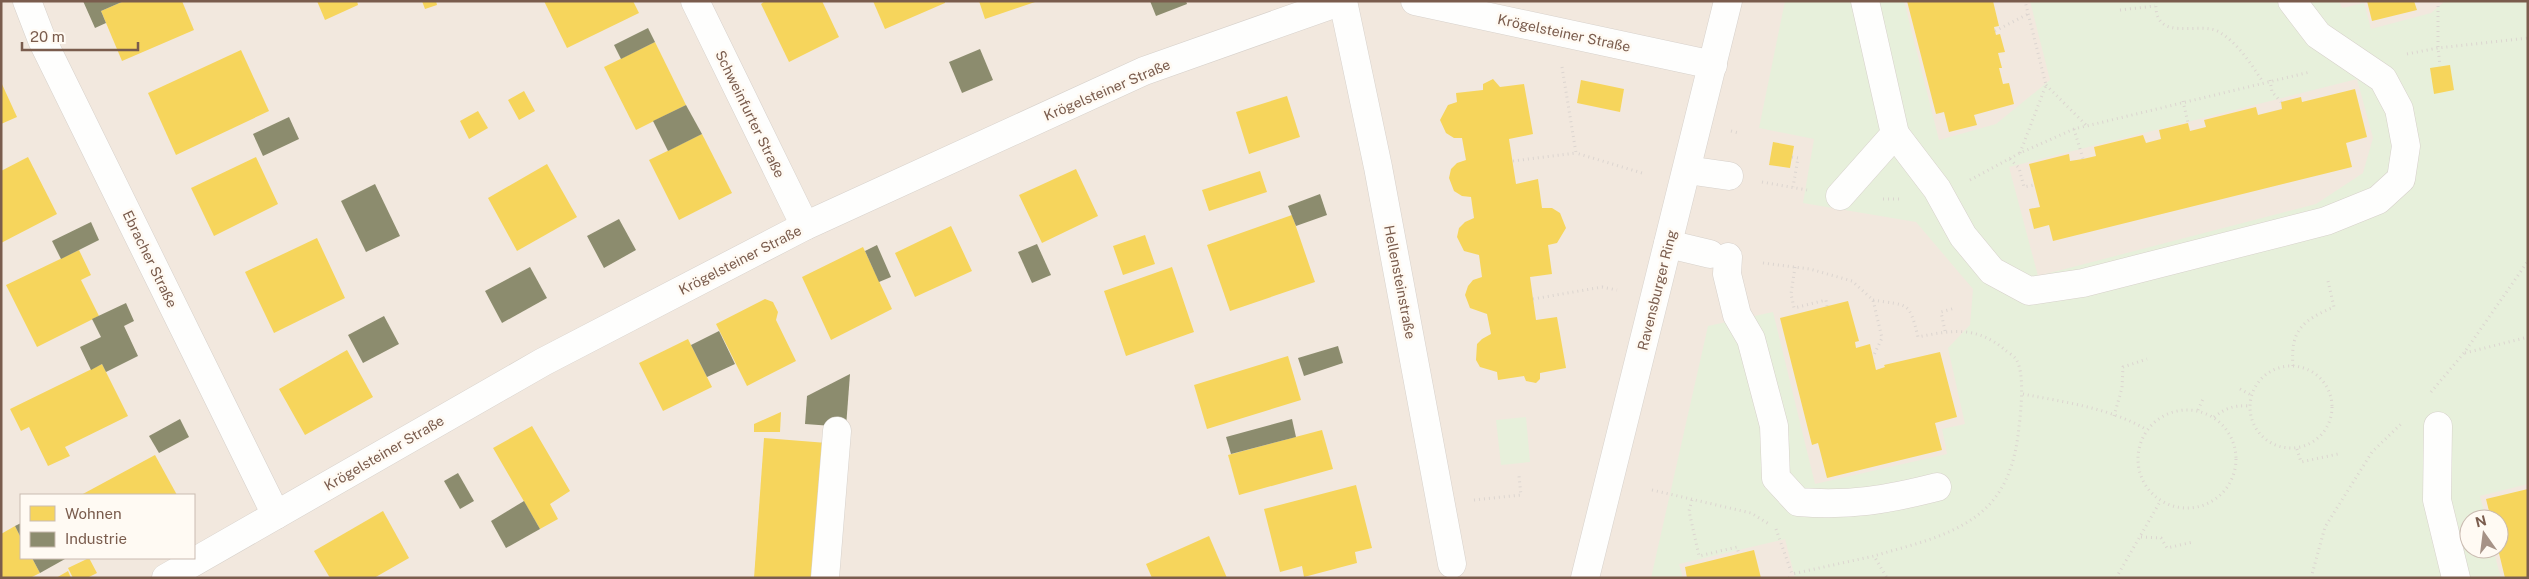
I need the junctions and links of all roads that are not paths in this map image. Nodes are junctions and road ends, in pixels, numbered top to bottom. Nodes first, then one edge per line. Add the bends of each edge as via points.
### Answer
1 (27, 1) edge
2 (695, 1) edge
3 (1342, 1) edge
4 (1415, 1) edge
5 (1728, 1) edge
6 (1865, 1) edge
7 (2292, 1) edge
8 (1713, 65) junction
9 (1896, 134) junction
10 (1687, 170) junction
11 (1729, 176) dead end
12 (1840, 196) dead end
13 (804, 226) junction
14 (1668, 244) junction
15 (2438, 426) dead end
16 (837, 431) dead end
17 (1937, 487) dead end
18 (276, 516) junction
19 (1452, 564) dead end
20 (166, 578) edge
21 (825, 578) edge
22 (1585, 578) edge
23 (2456, 578) edge

1 - 18 street, Ebracher Straße via 46,49
2 - 13 street, Schweinfurter Straße
3 - 13 street, Krögelsteiner Straße via 1144,71
3 - 19 street, Hellensteinstraße via 1378,167
4 - 8 street, Krögelsteiner Straße
5 - 8 street, Ravensburger Ring
6 - 9 street
7 - 9 street via 2318,35 2383,79 2399,109 2406,146 2401,180 2378,200 2326,221 2083,283 2029,291 1992,271 1963,236 1937,189
8 - 10 street, Ravensburger Ring
9 - 12 street
10 - 11 street
10 - 14 street, Ravensburger Ring
13 - 18 street, Krögelsteiner Straße via 543,362
14 - 17 street via 1719,255 1737,315 1751,339 1774,426 1776,478 1798,502 1835,505 1890,499
14 - 22 street, Ravensburger Ring
15 - 23 street via 2437,500
16 - 21 street
18 - 20 street, Krögelsteiner Straße

